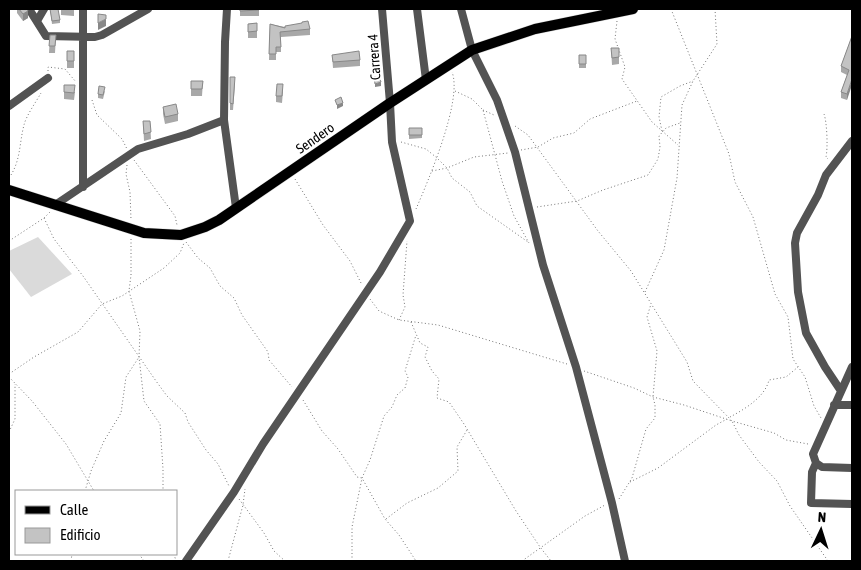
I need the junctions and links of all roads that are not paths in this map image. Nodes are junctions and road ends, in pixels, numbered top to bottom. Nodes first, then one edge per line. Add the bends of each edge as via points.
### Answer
1 (29, 9) edge
2 (44, 9) edge
3 (83, 9) edge
4 (148, 9) edge
5 (227, 9) edge
6 (382, 9) edge
7 (416, 9) edge
8 (461, 9) edge
9 (633, 9) edge
10 (36, 21) junction
11 (84, 37) junction
12 (472, 50) junction
13 (48, 78) road end
14 (426, 80) junction
15 (390, 103) junction
16 (9, 106) edge
17 (224, 120) junction
18 (852, 141) edge
19 (83, 187) junction
20 (9, 190) edge
21 (55, 205) junction
22 (236, 208) junction
23 (852, 367) edge
24 (841, 391) junction
25 (852, 404) edge
26 (834, 405) junction
27 (816, 464) junction
28 (852, 468) edge
29 (852, 504) edge
30 (186, 561) edge
31 (625, 561) edge

1 - 10 street
2 - 10 street
3 - 11 street
4 - 11 street via 102,35
5 - 17 street
6 - 15 street, Carrera 4
7 - 14 street
8 - 12 street
9 - 12 main road, Sendero via 535,29
10 - 11 street via 46,36
11 - 19 street
12 - 14 main road, Sendero
12 - 31 street via 497,100 515,152 543,264 576,367
13 - 16 street
14 - 15 main road, Sendero
15 - 22 main road, Sendero
15 - 30 street, Carrera 4 via 392,142 410,221 380,272
17 - 19 street via 150,144 129,154
17 - 22 street
18 - 24 street via 826,175 795,243 799,298 806,333
19 - 21 street
20 - 21 main road, Sendero
21 - 22 main road, Sendero via 130,229 180,235 205,227
23 - 24 street
24 - 26 street
25 - 26 street
26 - 27 street via 813,454
27 - 28 street
27 - 29 street via 812,472 812,503

